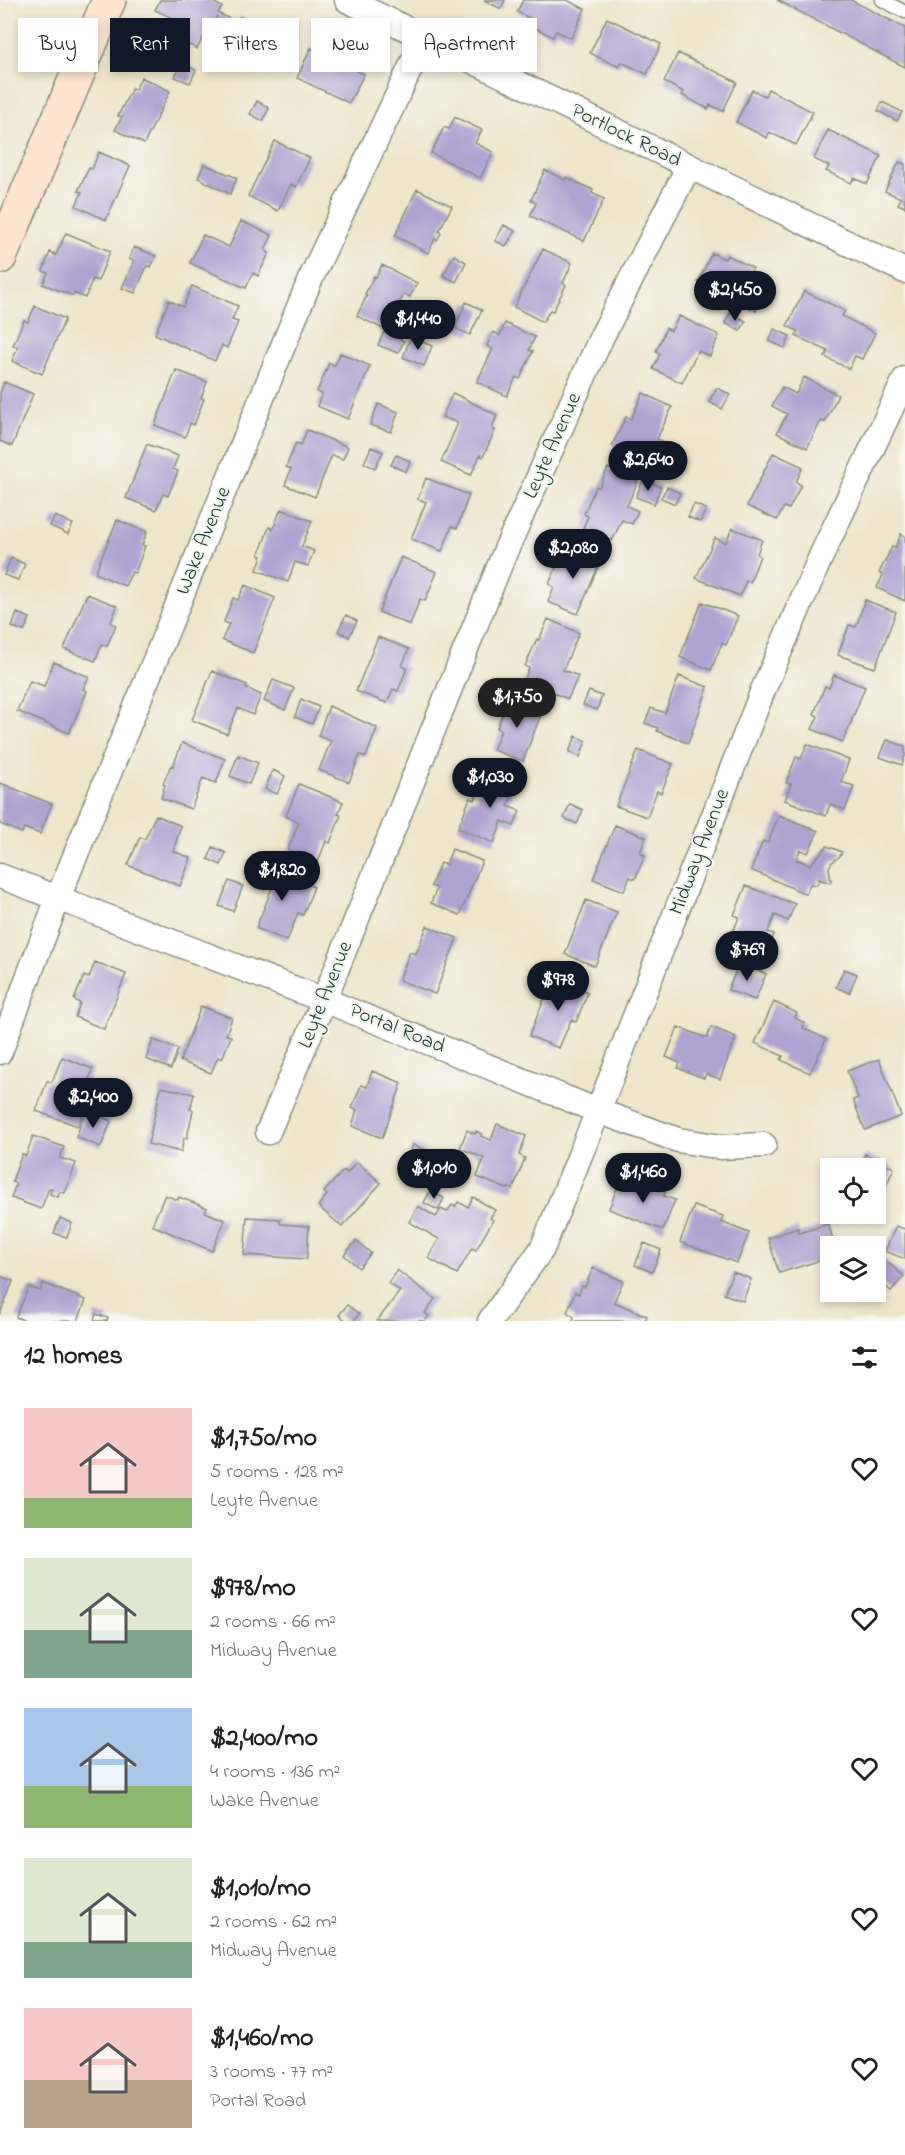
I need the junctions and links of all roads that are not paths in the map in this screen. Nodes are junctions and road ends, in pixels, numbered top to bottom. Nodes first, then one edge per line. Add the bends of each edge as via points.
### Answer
1 (347, 0) edge
2 (882, 0) edge
3 (105, 4) edge
4 (905, 12) edge
5 (402, 26) edge
6 (408, 72) edge
7 (496, 72) edge
8 (688, 166) junction
9 (0, 257) edge
10 (905, 271) edge
11 (905, 379) edge
12 (0, 876) edge
13 (58, 898) junction
14 (324, 1000) junction
15 (0, 1052) edge
16 (598, 1112) junction
17 (268, 1132) dead end
18 (764, 1145) dead end
19 (489, 1321) edge

1 - 5 street, Portlock Road
2 - 4 lane
3 - 9 main road
6 - 13 street, Wake Avenue via 310,280
7 - 8 street, Portlock Road
8 - 10 street, Portlock Road
8 - 14 street, Leyte Avenue via 602,336 506,552
11 - 16 street, Midway Avenue via 763,690
12 - 13 street, Portal Road
13 - 14 street, Portal Road
13 - 15 street, Wake Avenue
14 - 16 street, Portal Road
14 - 17 street, Leyte Avenue
16 - 18 street, Portal Road via 678,1140 721,1147
16 - 19 street, Midway Avenue via 542,1249

